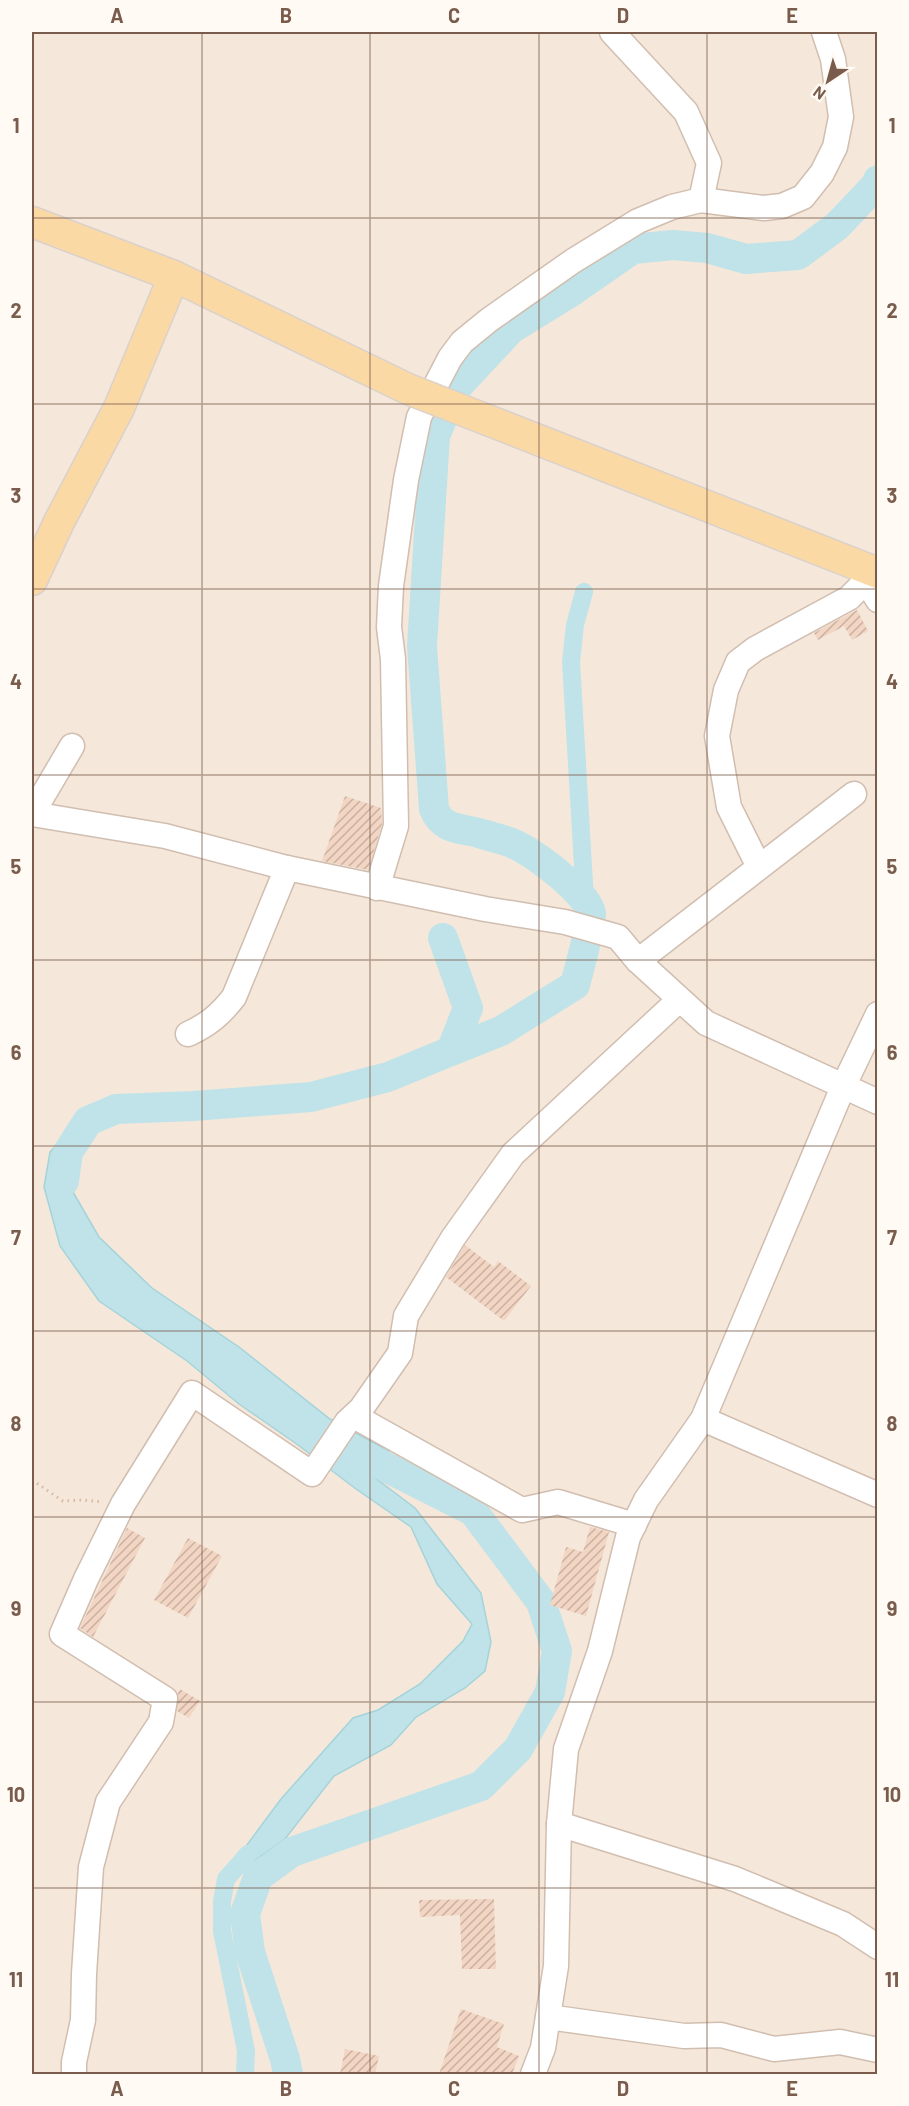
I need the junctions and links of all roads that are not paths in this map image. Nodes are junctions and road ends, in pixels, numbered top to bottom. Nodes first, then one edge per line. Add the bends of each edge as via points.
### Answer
1 (612, 32) edge
2 (824, 32) edge
3 (701, 200) junction
4 (32, 222) edge
5 (174, 276) junction
6 (874, 575) edge
7 (32, 580) edge
8 (72, 746) dead end
9 (854, 794) dead end
10 (32, 814) edge
11 (759, 867) junction
12 (287, 868) junction
13 (377, 888) junction
14 (638, 961) junction
15 (679, 1000) junction
16 (878, 1014) edge
17 (188, 1034) dead end
18 (843, 1087) junction
19 (878, 1102) edge
20 (350, 1419) junction
21 (703, 1419) junction
22 (878, 1495) edge
23 (634, 1525) junction
24 (559, 1824) junction
25 (878, 1947) edge
26 (548, 2017) junction
27 (878, 2050) edge
28 (74, 2074) edge
29 (533, 2074) edge

1 - 3 street via 686,112 709,163
2 - 3 street via 833,59 842,117 835,147 822,173 803,197 782,206 764,208
3 - 13 street via 638,221 489,320 462,342 450,358 419,417 391,586 396,826
4 - 5 main road
5 - 6 main road, bridge via 408,389
5 - 7 main road via 119,408
6 - 11 street via 849,598 738,662 726,690 717,736 729,807
8 - 10 street
9 - 11 street
10 - 12 street via 165,836
11 - 14 street
12 - 13 street
12 - 17 street via 234,997 223,1012
13 - 14 street via 565,922 618,937
14 - 15 street
15 - 18 street via 706,1023
15 - 20 street via 513,1154 453,1238 406,1316 400,1353
16 - 18 street
18 - 19 street
18 - 21 street
20 - 23 street via 522,1510 558,1502
20 - 28 street via 312,1474 192,1394 123,1504 62,1634 165,1700 161,1722 108,1802 91,1867 83,2020
21 - 22 street
21 - 23 street via 646,1500
23 - 24 street via 600,1652 566,1749
24 - 25 street via 735,1879 843,1924
24 - 26 street via 556,1966
26 - 27 street via 684,2036 721,2035 774,2049 840,2042
26 - 29 street via 543,2048

